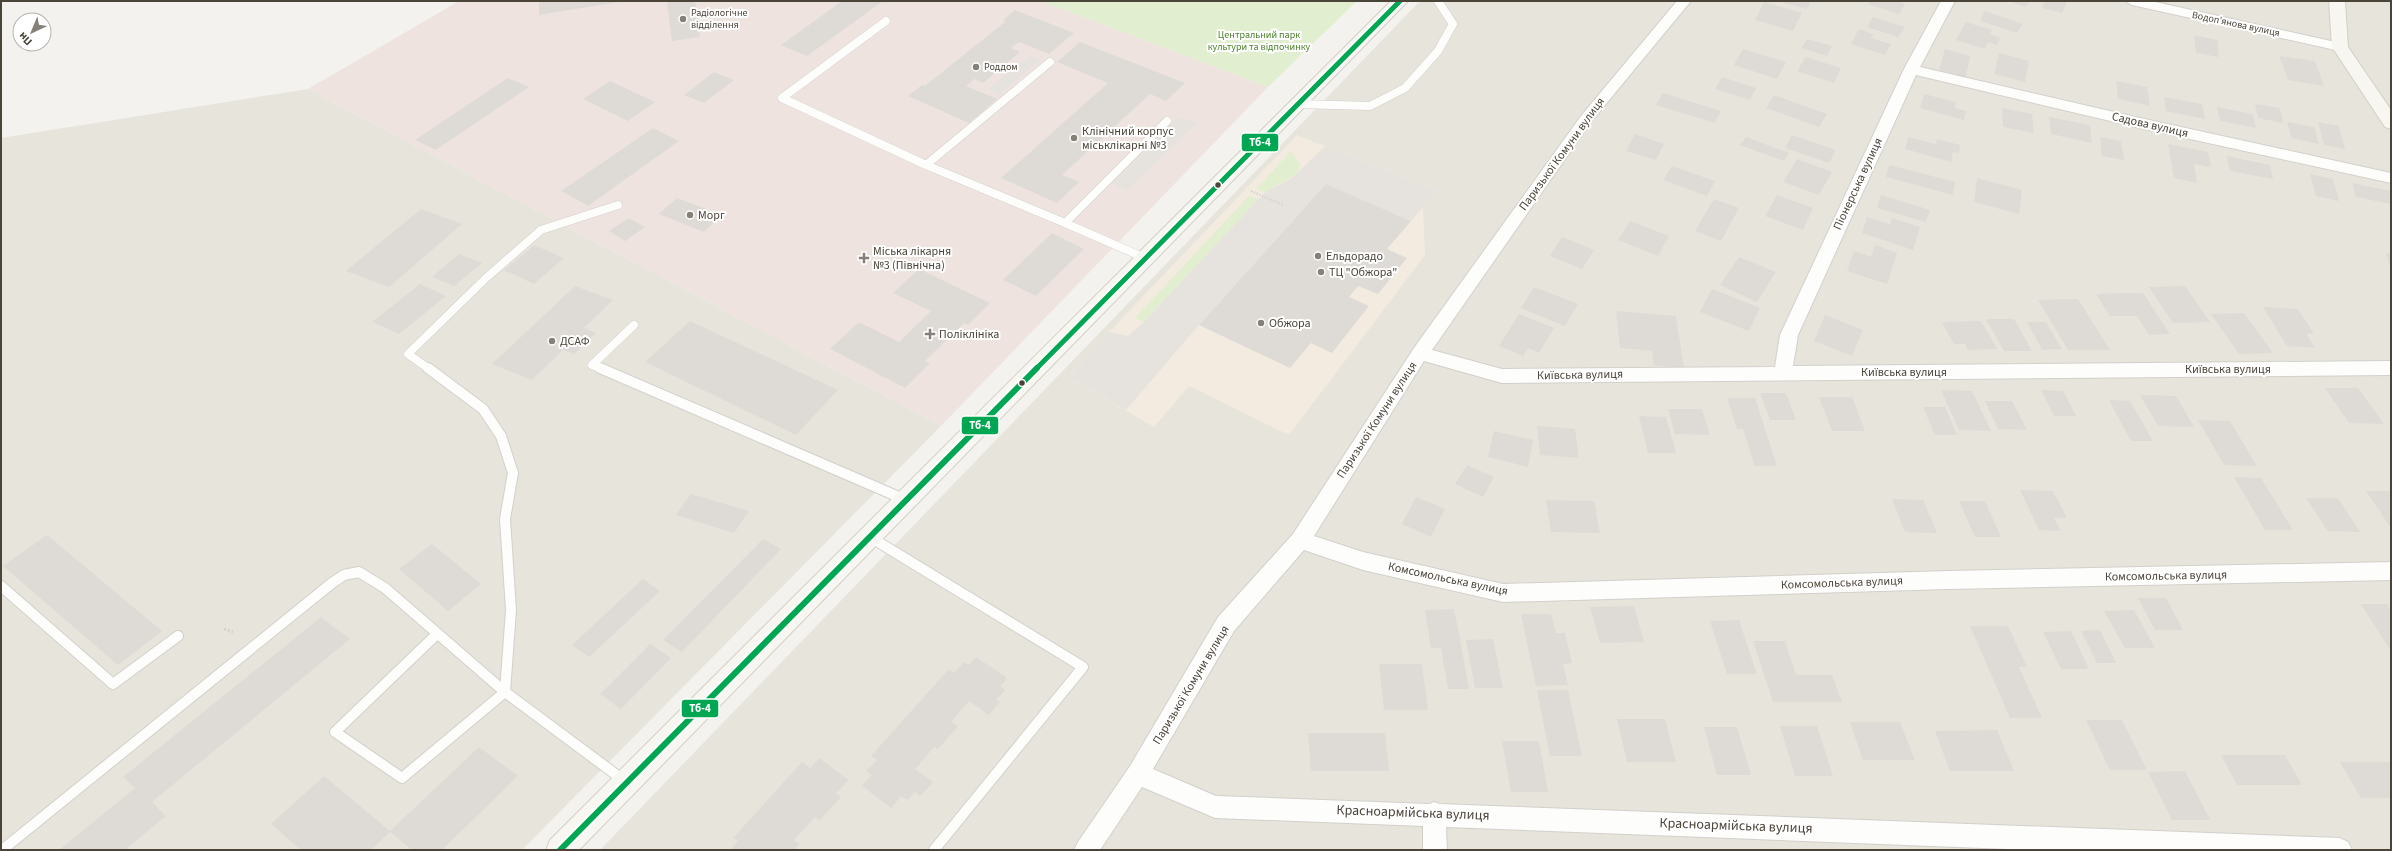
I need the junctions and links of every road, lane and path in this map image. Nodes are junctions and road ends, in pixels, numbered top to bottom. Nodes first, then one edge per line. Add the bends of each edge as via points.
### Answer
1 (1400, 1) edge
2 (1438, 1) edge
3 (1684, 1) edge
4 (1948, 1) edge
5 (2132, 1) edge
6 (2337, 1) edge
7 (886, 21) dead end
8 (2340, 47) junction
9 (1050, 62) dead end
10 (1910, 69) junction
11 (1298, 104) junction
12 (1167, 121) dead end
13 (2391, 123) edge
14 (926, 165) junction
15 (2391, 178) edge
16 (1252, 191) dead end
17 (618, 205) dead end
18 (1283, 205) dead end
19 (1065, 223) junction
20 (1145, 258) junction
21 (634, 325) dead end
22 (1420, 353) junction
23 (2391, 368) edge
24 (1782, 373) junction
25 (907, 500) junction
26 (870, 537) junction
27 (1300, 540) junction
28 (2391, 572) edge
29 (1, 586) edge
30 (224, 629) dead end
31 (233, 632) dead end
32 (437, 634) junction
33 (178, 636) dead end
34 (505, 692) junction
35 (1138, 774) junction
36 (627, 782) junction
37 (1434, 813) junction
38 (2, 850) edge
39 (560, 850) edge
40 (934, 850) edge
41 (1086, 850) edge
42 (1435, 850) edge
43 (2340, 850) edge

1 - 11 main road
2 - 11 lane via 1453,24 1438,51 1405,88 1370,106
3 - 22 street, Паризької Комуни вулиця via 1586,119
4 - 10 street, Піонерська вулиця
5 - 8 street, Водоп’янова вулиця
6 - 8 main road
7 - 14 lane via 782,98
8 - 13 main road
9 - 14 lane
10 - 15 street, Садова вулиця
10 - 24 street, Піонерська вулиця via 1789,335
11 - 20 main road
12 - 19 lane
14 - 19 lane
16 - 18 path
17 - 34 lane via 541,230 486,278 408,354 483,409 501,436 513,473 505,519 511,610
19 - 20 lane
20 - 25 main road
21 - 25 lane via 592,365
22 - 24 street, Київська вулиця via 1502,376
22 - 27 street, Паризької Комуни вулиця
23 - 24 street, Київська вулиця
25 - 26 main road
26 - 36 main road
26 - 40 lane via 1082,666
27 - 28 street, Комсомольська вулиця via 1363,561 1504,593 1956,579
27 - 35 street, Паризької Комуни вулиця via 1226,624
29 - 33 lane via 113,684
30 - 31 path
32 - 34 lane
32 - 34 lane via 335,732 402,778
32 - 38 lane via 385,588 359,572 344,575
34 - 36 lane
35 - 37 street, Красноармійська вулиця via 1215,807
35 - 41 street, Паризької Комуни вулиця
36 - 39 main road
37 - 42 street
37 - 43 street, Красноармійська вулиця

